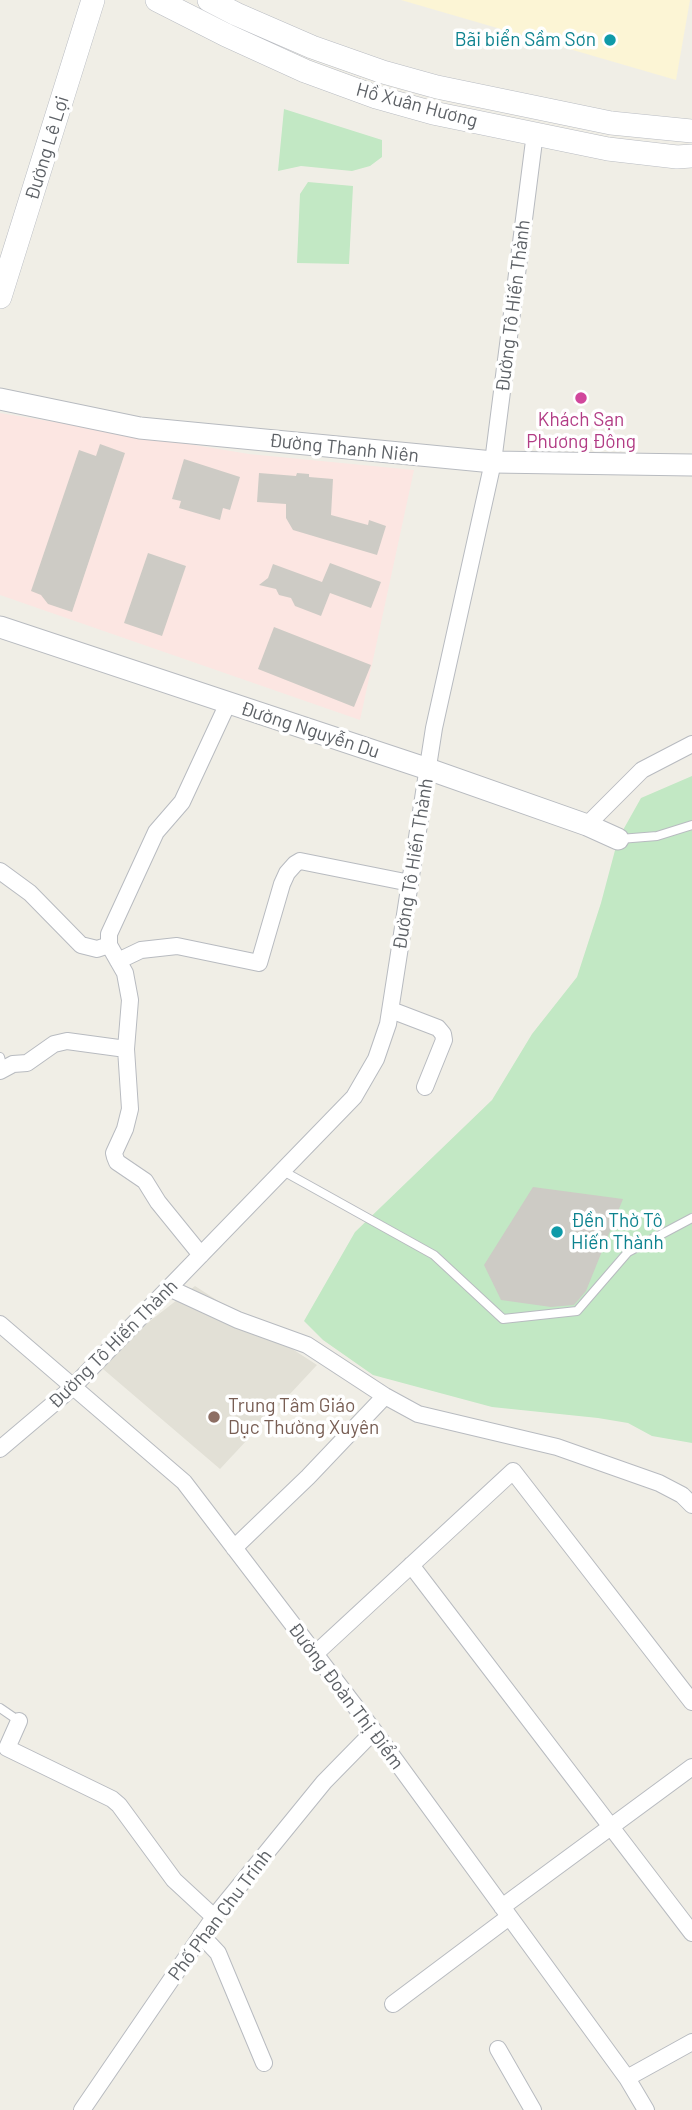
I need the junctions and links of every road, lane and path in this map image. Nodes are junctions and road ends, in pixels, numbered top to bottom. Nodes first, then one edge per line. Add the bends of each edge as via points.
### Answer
1 (93, 0) edge
2 (157, 0) edge
3 (209, 0) edge
4 (538, 107) junction
5 (692, 131) edge
6 (535, 133) junction
7 (692, 156) edge
8 (0, 297) edge
9 (0, 399) edge
10 (493, 462) junction
11 (692, 465) edge
12 (0, 627) edge
13 (228, 703) junction
14 (692, 744) edge
15 (428, 769) junction
16 (587, 825) junction
17 (692, 825) edge
18 (618, 839) joint
19 (0, 871) edge
20 (410, 883) junction
21 (109, 945) junction
22 (118, 961) junction
23 (391, 1010) junction
24 (126, 1049) junction
25 (1, 1065) edge
26 (425, 1087) dead end
27 (282, 1171) junction
28 (692, 1218) edge
29 (201, 1255) junction
30 (169, 1288) junction
31 (0, 1324) edge
32 (72, 1388) junction
33 (385, 1396) junction
34 (0, 1449) edge
35 (692, 1506) edge
36 (234, 1548) junction
37 (411, 1565) junction
38 (315, 1654) junction
39 (692, 1702) edge
40 (0, 1708) edge
41 (19, 1721) joint
42 (373, 1731) junction
43 (692, 1767) edge
44 (611, 1826) junction
45 (505, 1912) junction
46 (214, 1917) junction
47 (692, 1933) edge
48 (201, 1935) junction
49 (393, 2004) dead end
50 (692, 2042) edge
51 (498, 2049) dead end
52 (264, 2063) dead end
53 (627, 2078) junction
54 (82, 2110) edge
55 (533, 2110) edge
56 (646, 2110) edge

1 - 8 main road, Đường Lê Lợi
2 - 6 main road, Hồ Xuân Hương via 304,71 376,97
3 - 4 main road, Hồ Xuân Hương via 312,47 383,72
4 - 5 main road, Hồ Xuân Hương via 611,123
4 - 6 main road
6 - 7 main road, Hồ Xuân Hương via 608,149
6 - 10 street, Đường Tô Hiến Thành
9 - 10 street, Đường Thanh Niên via 140,428
10 - 11 street, Đường Thanh Niên
10 - 15 street, Đường Tô Hiến Thành
12 - 13 street, Đường Nguyễn Du
13 - 15 street, Đường Nguyễn Du
13 - 21 street via 182,802 156,832 108,934
14 - 16 street via 642,770
15 - 16 street, Đường Nguyễn Du
15 - 20 street, Đường Tô Hiến Thành
16 - 18 street, Đường Nguyễn Du
17 - 18 lane via 657,836
19 - 21 street via 30,893 81,945 97,949
20 - 22 street via 300,861 282,884 259,963 177,946 141,950
20 - 23 street, Đường Tô Hiến Thành
21 - 22 street
22 - 24 street via 129,987
23 - 26 street via 443,1034
23 - 27 street, Đường Tô Hiến Thành via 376,1059 354,1097
24 - 25 street via 67,1041 54,1044 27,1063
24 - 29 street via 130,1109 115,1157 145,1181
27 - 28 lane via 434,1255 503,1319 577,1311 628,1252
27 - 29 street, Đường Tô Hiến Thành
29 - 30 street, Đường Tô Hiến Thành
30 - 32 street, Đường Tô Hiến Thành
30 - 33 street via 237,1321 307,1345
31 - 32 street, Đường Đoàn Thị Điểm
32 - 34 street, Đường Tô Hiến Thành
32 - 36 street, Đường Đoàn Thị Điểm via 184,1482
33 - 35 street via 418,1414 546,1444 659,1483
33 - 36 street
36 - 38 street, Đường Đoàn Thị Điểm
37 - 38 street
37 - 39 street via 513,1471
37 - 44 street
38 - 42 street, Đường Đoàn Thị Điểm
40 - 41 lane
41 - 46 street via 7,1748 112,1799 165,1870
42 - 45 street, Đường Đoàn Thị Điểm
42 - 46 street, Phố Phan Chu Trinh via 324,1782
43 - 44 street
44 - 45 street
44 - 47 street
45 - 49 street
45 - 53 street, Đường Đoàn Thị Điểm
46 - 48 street, Phố Phan Chu Trinh
48 - 52 street via 218,1953
48 - 54 street, Phố Phan Chu Trinh
50 - 53 street
51 - 55 street
53 - 56 street, Đường Đoàn Thị Điểm

